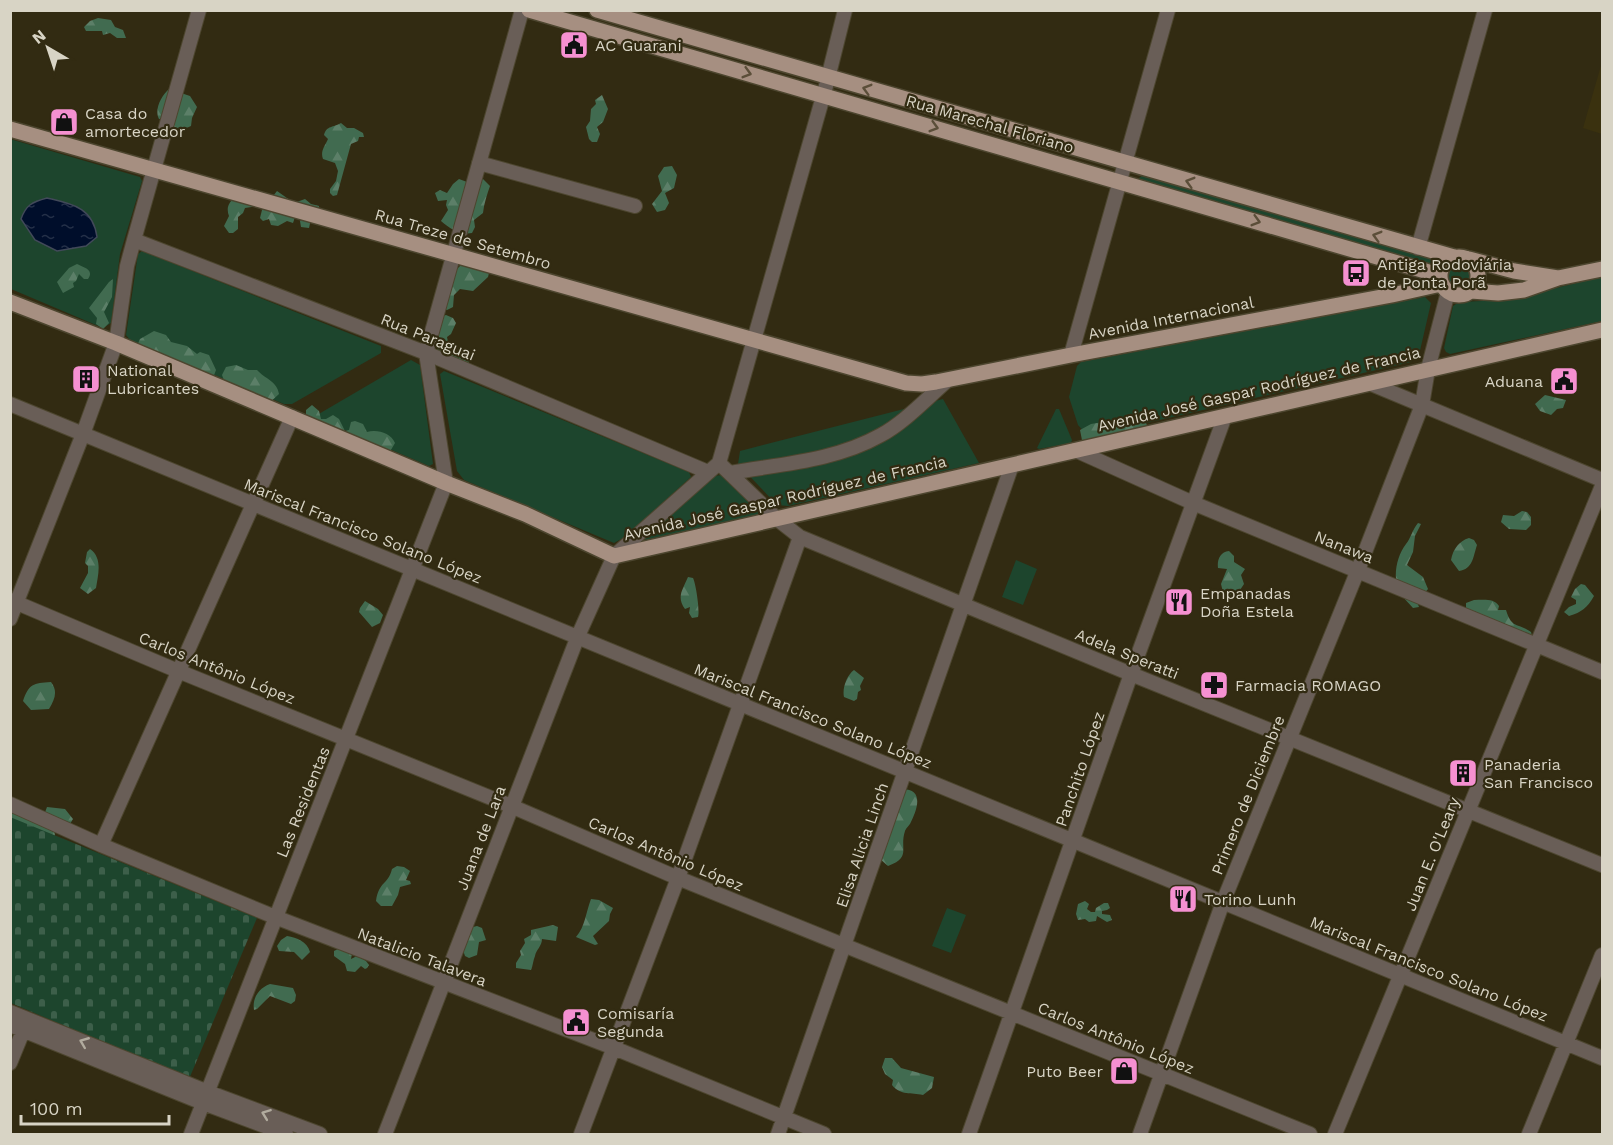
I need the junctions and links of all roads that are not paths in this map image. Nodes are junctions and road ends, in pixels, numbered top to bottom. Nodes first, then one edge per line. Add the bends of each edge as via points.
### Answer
1 (199, 10) edge
2 (522, 10) edge
3 (529, 10) edge
4 (597, 10) edge
5 (845, 10) edge
6 (1168, 10) edge
7 (1485, 10) edge
8 (725, 48) junction
9 (720, 66) junction
10 (828, 77) junction
11 (823, 95) junction
12 (10, 129) edge
13 (1043, 140) junction
14 (1037, 157) junction
15 (479, 163) junction
16 (1125, 163) junction
17 (154, 170) junction
18 (1119, 181) junction
19 (635, 206) dead end
20 (134, 240) junction
21 (1418, 248) junction
22 (453, 255) junction
23 (1461, 258) junction
24 (1602, 269) edge
25 (1558, 278) junction
26 (1443, 284) junction
27 (1471, 291) junction
28 (10, 302) edge
29 (1602, 330) edge
30 (754, 340) junction
31 (116, 343) junction
32 (426, 353) junction
33 (1071, 355) junction
34 (1428, 369) junction
35 (948, 380) junction
36 (906, 383) joint
37 (1369, 383) junction
38 (10, 404) edge
39 (1422, 405) junction
40 (1226, 416) junction
41 (292, 417) junction
42 (83, 434) junction
43 (1075, 450) junction
44 (1012, 465) junction
45 (714, 467) junction
46 (730, 473) junction
47 (1602, 480) edge
48 (446, 483) junction
49 (1602, 486) edge
50 (1193, 503) junction
51 (253, 504) junction
52 (777, 519) junction
53 (800, 537) junction
54 (614, 556) junction
55 (414, 569) junction
56 (1358, 570) junction
57 (14, 602) edge
58 (963, 605) junction
59 (10, 619) edge
60 (578, 636) junction
61 (1537, 645) junction
62 (178, 671) junction
63 (1602, 672) edge
64 (1131, 674) junction
65 (741, 704) junction
66 (1289, 736) junction
67 (347, 739) junction
68 (905, 771) junction
69 (10, 804) edge
70 (512, 806) junction
71 (1467, 810) junction
72 (1072, 840) junction
73 (101, 844) junction
74 (1602, 865) edge
75 (678, 878) junction
76 (1223, 902) junction
77 (275, 917) junction
78 (845, 946) junction
79 (1602, 955) edge
80 (1400, 974) junction
81 (443, 983) junction
82 (10, 1012) edge
83 (1011, 1013) junction
84 (21, 1025) edge
85 (1566, 1043) junction
86 (614, 1048) junction
87 (1602, 1058) edge
88 (10, 1063) edge
89 (1161, 1074) junction
90 (205, 1098) junction
91 (784, 1119) junction
92 (289, 1131) edge
93 (191, 1134) edge
94 (320, 1134) edge
95 (385, 1134) edge
96 (581, 1134) edge
97 (778, 1134) edge
98 (824, 1134) edge
99 (969, 1134) edge
100 (1140, 1134) edge
101 (1310, 1134) edge
102 (1335, 1134) edge
103 (1529, 1134) edge

1 - 17 street
2 - 15 street
3 - 9 main road, Rua Marechal Floriano
4 - 8 main road, Rua Marechal Floriano
5 - 10 street
6 - 16 street
7 - 21 street
8 - 9 main road
8 - 10 main road, Rua Marechal Floriano
9 -> 11 main road, Rua Marechal Floriano
10 - 11 street
13 -> 10 main road, Rua Marechal Floriano
11 -> 14 main road, Rua Marechal Floriano
11 - 30 street
12 - 17 main road, Rua Treze de Setembro
13 - 14 main road
13 - 16 main road, Rua Marechal Floriano
14 - 18 main road, Rua Marechal Floriano
15 - 19 street
15 - 22 street
16 - 18 street
21 -> 16 main road, Rua Marechal Floriano
17 - 20 street
17 - 22 main road, Rua Treze de Setembro
18 -> 26 main road, Rua Marechal Floriano
18 - 33 street
20 - 31 street
20 - 32 street, Rua Paraguai
21 - 23 main road, Rua Marechal Floriano
22 - 30 main road, Rua Treze de Setembro
22 - 32 street
23 - 25 main road, Rua Marechal Floriano
23 - 26 main road via 1444,264
23 - 27 main road via 1474,263 1478,275
24 - 25 main road
25 - 27 main road via 1524,290
26 - 27 main road via 1459,295
26 - 33 main road, Avenida Internacional
26 - 34 street, Primero de Diciembre
28 - 31 main road, Avenida José Gaspar Rodríguez de Francia
29 - 34 main road, Avenida José Gaspar Rodríguez de Francia
30 - 36 main road, Rua Treze de Setembro
30 - 45 street
31 - 41 main road, Avenida José Gaspar Rodríguez de Francia
31 - 42 street
32 - 45 street, Rua Paraguai
32 - 48 street
33 - 35 main road, Avenida Internacional
34 - 37 main road, Avenida José Gaspar Rodríguez de Francia
34 - 39 street, Primero de Diciembre
35 - 36 main road, Avenida Internacional
35 - 46 street via 882,435 855,447 831,456
37 - 39 street
37 - 40 main road, Avenida José Gaspar Rodríguez de Francia
38 - 42 street, Mariscal Francisco Solano López
39 - 47 street
39 - 56 street, Primero de Diciembre
40 - 43 main road, Avenida José Gaspar Rodríguez de Francia
40 - 50 street, Panchito López
41 - 48 main road, Avenida José Gaspar Rodríguez de Francia
41 - 51 street
42 - 51 street, Mariscal Francisco Solano López
42 - 57 street
43 - 44 main road, Avenida José Gaspar Rodríguez de Francia
43 - 50 street, Nanawa
44 - 52 main road, Avenida José Gaspar Rodríguez de Francia
44 - 58 street, Elisa Alicia Linch
45 - 46 street, Rua Paraguai
45 - 54 street
46 - 52 street, Adela Speratti
48 - 54 main road, Avenida José Gaspar Rodríguez de Francia via 525,514
48 - 55 street, Las Residentas
49 - 61 street, Juan E. O'Leary
50 - 56 street, Nanawa
50 - 64 street, Panchito López
51 - 55 street, Mariscal Francisco Solano López
51 - 62 street
52 - 53 street, Adela Speratti
52 - 54 main road, Avenida José Gaspar Rodríguez de Francia
53 - 58 street, Adela Speratti
53 - 65 street
54 - 60 street, Juana de Lara
55 - 60 street, Mariscal Francisco Solano López
55 - 67 street, Las Residentas
56 - 61 street, Nanawa
56 - 66 street, Primero de Diciembre
57 - 59 street
57 - 62 street, Carlos Antônio López
58 - 64 street, Adela Speratti
58 - 68 street, Elisa Alicia Linch
60 - 65 street, Mariscal Francisco Solano López
60 - 70 street, Juana de Lara
61 - 63 street, Nanawa
61 - 71 street, Juan E. O'Leary
62 - 67 street, Carlos Antônio López
62 - 73 street
64 - 66 street, Adela Speratti
64 - 72 street, Panchito López
65 - 68 street, Mariscal Francisco Solano López
65 - 75 street
66 - 71 street, Adela Speratti
66 - 76 street, Primero de Diciembre
67 - 70 street, Carlos Antônio López
67 - 77 street, Las Residentas
68 - 72 street, Mariscal Francisco Solano López
68 - 78 street, Elisa Alicia Linch
69 - 73 street, Natalicio Talavera
70 - 75 street, Carlos Antônio López
70 - 81 street, Juana de Lara
71 - 74 street, Adela Speratti
71 - 80 street, Juan E. O'Leary
72 - 76 street, Mariscal Francisco Solano López
72 - 83 street, Panchito López
73 - 77 street, Natalicio Talavera
75 - 78 street, Carlos Antônio López
75 - 86 street
76 - 80 street, Mariscal Francisco Solano López
76 - 89 street, Primero de Diciembre
77 - 81 street, Natalicio Talavera
77 - 90 street, Las Residentas
78 - 83 street, Carlos Antônio López
78 - 91 street, Elisa Alicia Linch
79 - 85 street
80 - 85 street, Mariscal Francisco Solano López
80 - 102 street, Juan E. O'Leary
81 - 86 street, Natalicio Talavera
81 - 95 street, Juana de Lara
82 - 84 street
83 - 89 street, Carlos Antônio López
83 - 99 street, Panchito López
84 - 88 street
84 - 90 street
85 - 87 street, Mariscal Francisco Solano López
85 - 103 street
86 - 91 street, Natalicio Talavera
86 - 96 street
89 - 100 street, Primero de Diciembre
89 - 101 street, Carlos Antônio López
90 - 92 street
90 - 93 street, Las Residentas
91 - 97 street, Elisa Alicia Linch
91 - 98 street, Natalicio Talavera
92 - 94 street

